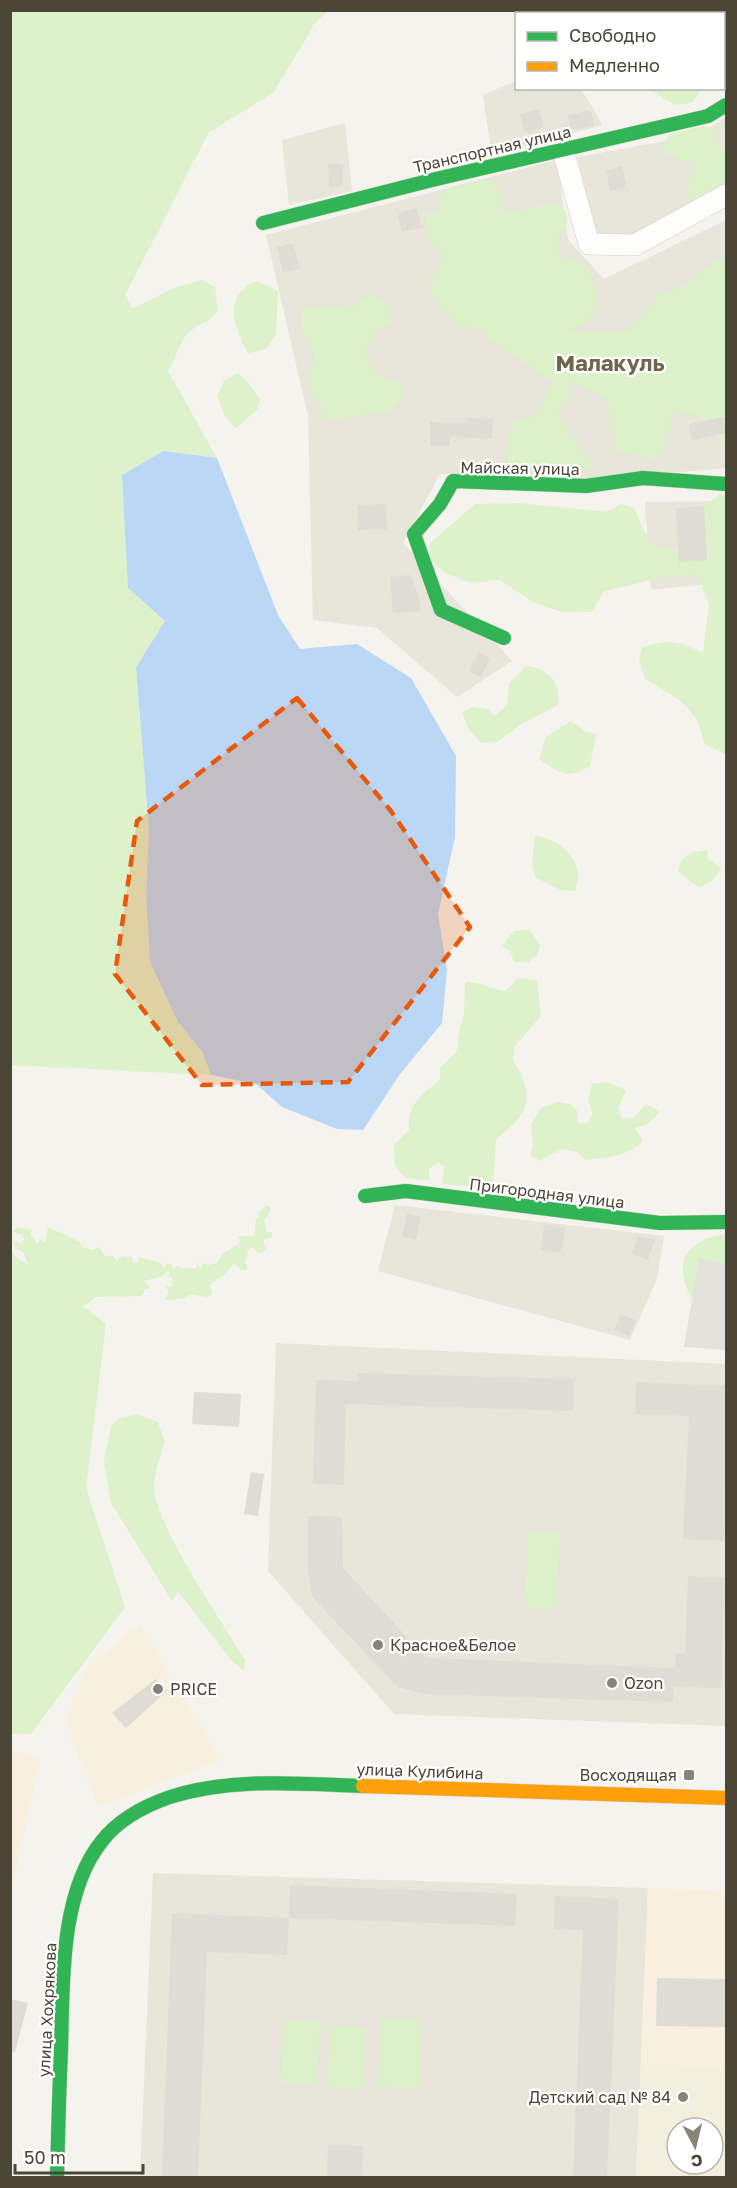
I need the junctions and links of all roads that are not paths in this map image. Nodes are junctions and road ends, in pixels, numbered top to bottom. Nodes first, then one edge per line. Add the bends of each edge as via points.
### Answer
1 (726, 105) edge
2 (563, 150) junction
3 (726, 195) edge
4 (263, 223) dead end
5 (726, 484) edge
6 (504, 638) dead end
7 (365, 1196) dead end
8 (726, 1222) edge
9 (726, 1798) edge
10 (120, 1822) joint
11 (57, 2178) edge

1 - 2 street, Транспортная улица via 708,116
2 - 3 street via 589,244 636,245
2 - 4 street, Транспортная улица
5 - 6 street, Майская улица via 643,478 586,486 453,481 440,504 414,534 441,610
7 - 8 street, Пригородная улица via 406,1191 660,1223
9 - 10 street, улица Кулибина via 260,1783 198,1789 154,1802
10 - 11 street, улица Хохрякова via 91,1856 70,1918 64,1967

